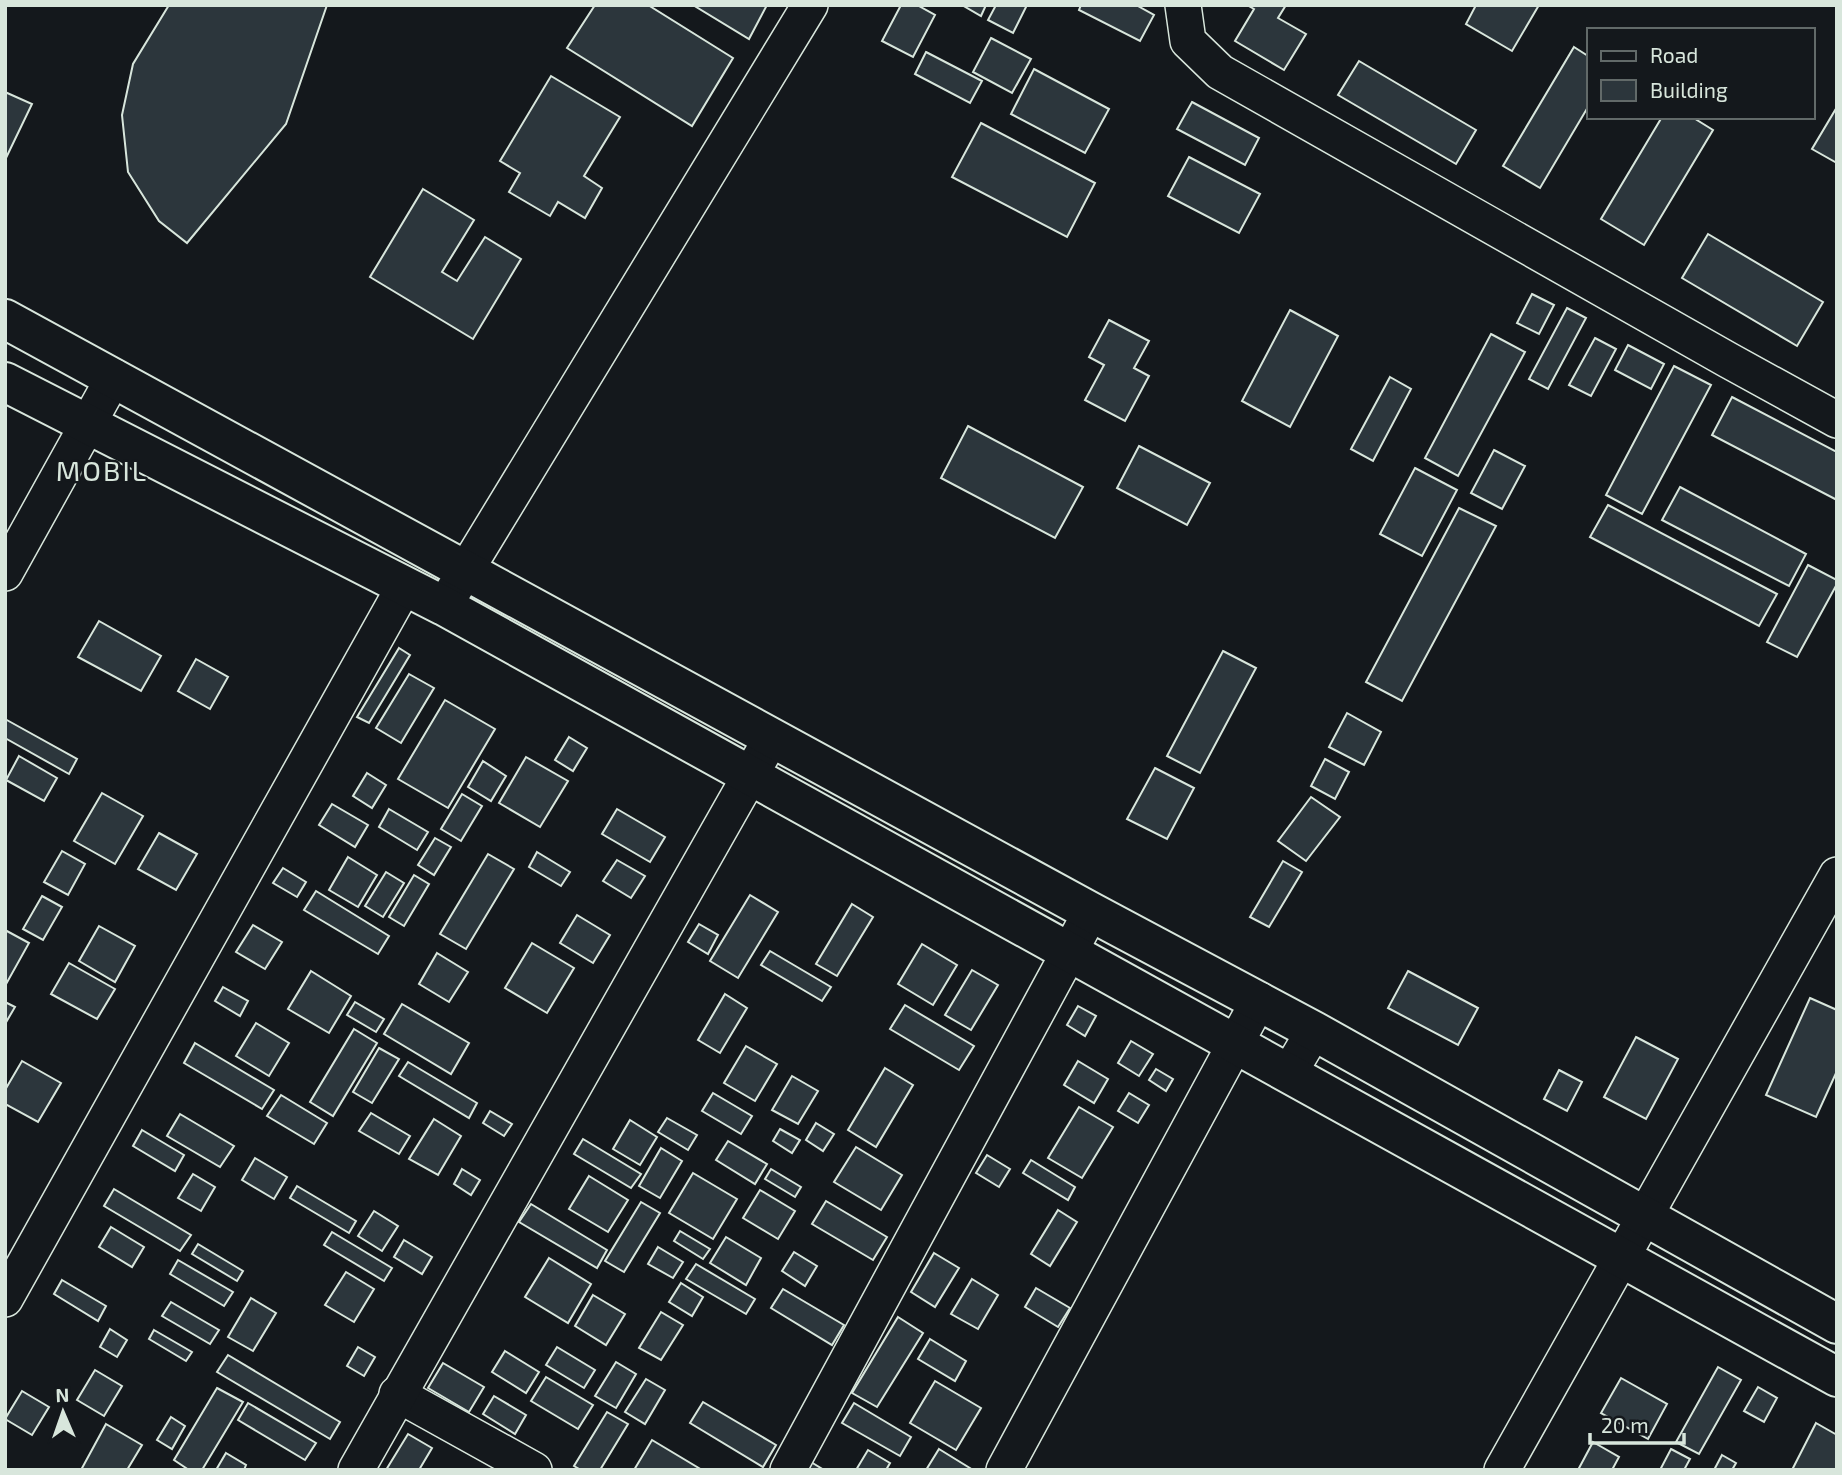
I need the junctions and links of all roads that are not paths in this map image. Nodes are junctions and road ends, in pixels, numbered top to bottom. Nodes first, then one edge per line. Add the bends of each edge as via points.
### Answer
1 (810, 5) edge
2 (1183, 5) edge
3 (5, 319) edge
4 (114, 377) junction
5 (5, 382) edge
6 (1837, 420) edge
7 (87, 426) junction
8 (465, 569) junction
9 (5, 573) edge
10 (404, 587) junction
11 (444, 606) junction
12 (772, 737) junction
13 (751, 774) junction
14 (1837, 875) edge
15 (1091, 912) junction
16 (1067, 953) junction
17 (1259, 1000) junction
18 (1314, 1031) junction
19 (1236, 1043) junction
20 (1289, 1073) junction
21 (1645, 1218) junction
22 (1622, 1258) junction
23 (5, 1299) edge
24 (1837, 1324) edge
25 (1837, 1377) edge
26 (397, 1394) junction
27 (356, 1470) edge
28 (534, 1470) edge
29 (788, 1470) edge
30 (1004, 1470) edge
31 (1502, 1470) edge

1 - 8 street
2 - 6 street via 1188,41 1220,72
3 - 4 main road
4 - 7 street
4 - 8 main road
5 - 7 main road
7 - 9 street
7 - 10 main road
8 - 11 street
8 - 12 main road
10 - 11 main road
10 - 23 street
11 - 13 main road
12 - 13 street
12 - 15 main road
13 - 16 main road
13 - 26 street
14 - 21 street
15 - 16 street
15 - 17 main road
16 - 19 main road
16 - 29 street
17 - 18 main road
17 - 19 street
18 - 20 street
18 - 21 main road
19 - 20 main road
19 - 30 street
20 - 22 main road
21 - 22 street
21 - 24 main road
22 - 25 main road
22 - 31 street
26 - 27 street
26 - 28 street

